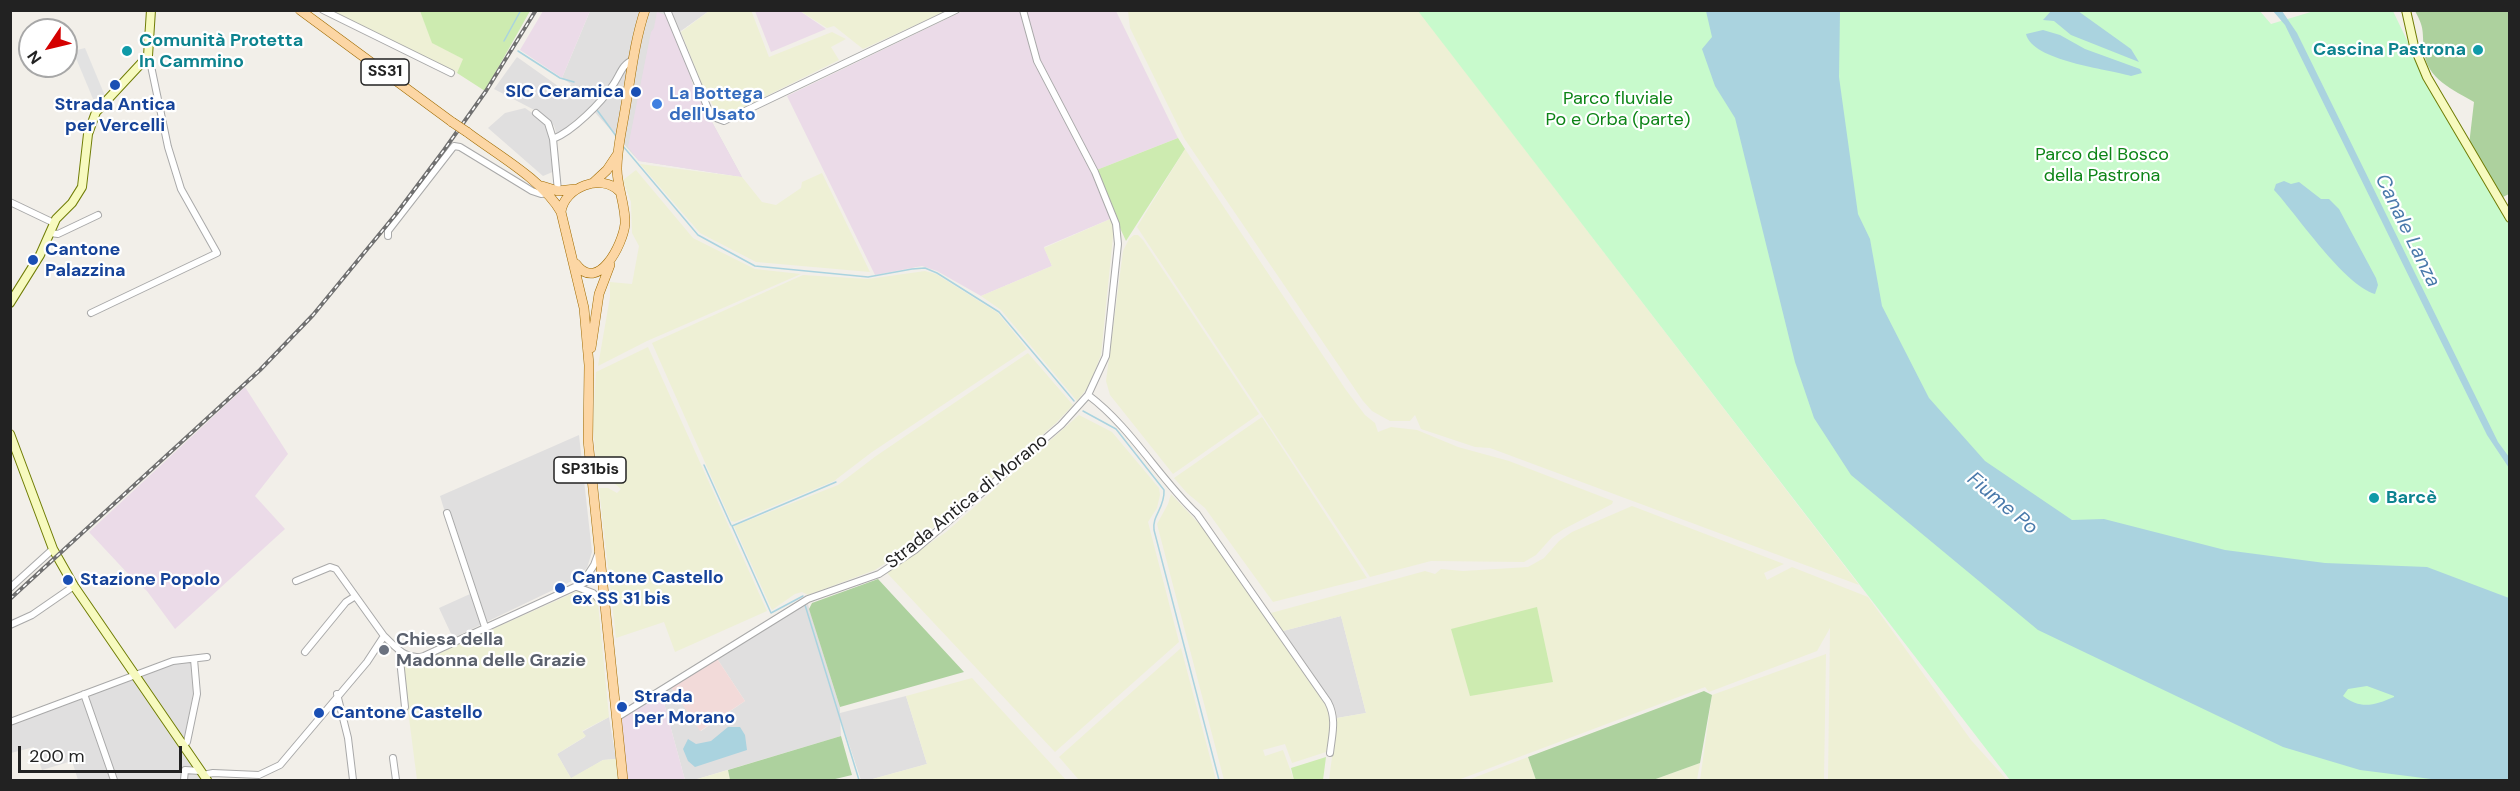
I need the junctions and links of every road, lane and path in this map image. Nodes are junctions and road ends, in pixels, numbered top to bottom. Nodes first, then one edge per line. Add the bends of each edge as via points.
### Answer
1 (151, 10) edge
2 (300, 10) edge
3 (323, 10) edge
4 (645, 10) edge
5 (667, 10) edge
6 (956, 10) edge
7 (1023, 10) edge
8 (2406, 10) edge
9 (147, 59) junction
10 (633, 60) junction
11 (452, 73) dead end
12 (536, 113) dead end
13 (553, 139) junction
14 (618, 151) junction
15 (591, 184) junction
16 (577, 189) junction
17 (619, 191) junction
18 (553, 192) junction
19 (10, 202) edge
20 (561, 212) junction
21 (98, 215) dead end
22 (2510, 218) edge
23 (54, 223) junction
24 (50, 233) junction
25 (388, 236) dead end
26 (611, 259) junction
27 (574, 262) junction
28 (10, 303) edge
29 (91, 313) dead end
30 (589, 365) junction
31 (1088, 395) junction
32 (10, 434) edge
33 (447, 513) dead end
34 (598, 550) junction
35 (54, 551) junction
36 (602, 575) junction
37 (296, 581) dead end
38 (579, 585) junction
39 (74, 586) junction
40 (10, 588) edge
41 (354, 597) junction
42 (605, 606) junction
43 (10, 625) edge
44 (485, 627) junction
45 (384, 636) junction
46 (399, 650) junction
47 (305, 652) dead end
48 (207, 657) dead end
49 (194, 659) junction
50 (135, 674) junction
51 (84, 694) junction
52 (337, 694) junction
53 (405, 707) dead end
54 (616, 718) junction
55 (10, 722) edge
56 (183, 745) junction
57 (1330, 753) dead end
58 (393, 758) dead end
59 (203, 775) edge
60 (114, 780) edge
61 (184, 780) edge
62 (353, 780) edge
63 (396, 780) edge
64 (623, 780) edge

1 - 9 street
2 - 18 main road, SS31, bridge via 534,183
3 - 11 street
4 - 10 main road
5 - 6 street via 709,111 724,121
7 - 31 street, Strada Antica di Morano via 1037,60 1095,172 1116,225 1118,244 1106,356
8 - 22 street via 2419,61
9 - 23 street via 96,111 88,134 82,187
9 - 29 street via 181,189 217,253
10 - 13 street via 622,67 594,108
10 - 14 main road
12 - 13 street via 548,123
13 - 18 street
14 - 15 main road via 607,170
14 - 17 main road
15 - 16 main road
15 - 17 main road via 607,183
16 - 18 main road, SS31
16 - 20 main road via 564,199
17 - 26 main road via 625,224
18 - 20 main road
18 - 25 street via 532,191 454,146
19 - 23 street
20 - 27 main road
21 - 24 street via 58,234
23 - 24 street
24 - 28 street
26 - 27 main road via 593,274 580,270
26 - 30 main road, SP31bis via 599,294
27 - 30 main road, SP31bis via 584,308
30 - 34 main road, SP31bis via 588,440
31 - 54 street, Strada Antica di Morano via 1061,425 915,550 879,574 808,599
31 - 57 street via 1197,514 1328,702 1334,723
32 - 35 street
33 - 44 street
34 - 36 main road, SP31bis
34 - 38 street via 594,565
35 - 39 street
35 - 40 street
36 - 38 street
36 - 42 main road, SP31bis
37 - 41 street via 330,567 336,569
38 - 42 street
38 - 44 street
39 - 43 street
39 - 50 street
41 - 45 street
41 - 47 street
42 - 54 main road, SP31bis
44 - 46 street via 417,657
45 - 46 street
45 - 52 street
46 - 53 street
48 - 49 street
49 - 50 street via 173,661
49 - 56 street via 197,694 187,742
50 - 51 street
50 - 56 street
51 - 55 street
51 - 60 street
52 - 59 street via 280,765 270,772
52 - 62 street
54 - 64 main road, SP31bis
56 - 59 street
58 - 63 street
59 - 61 street via 185,770

